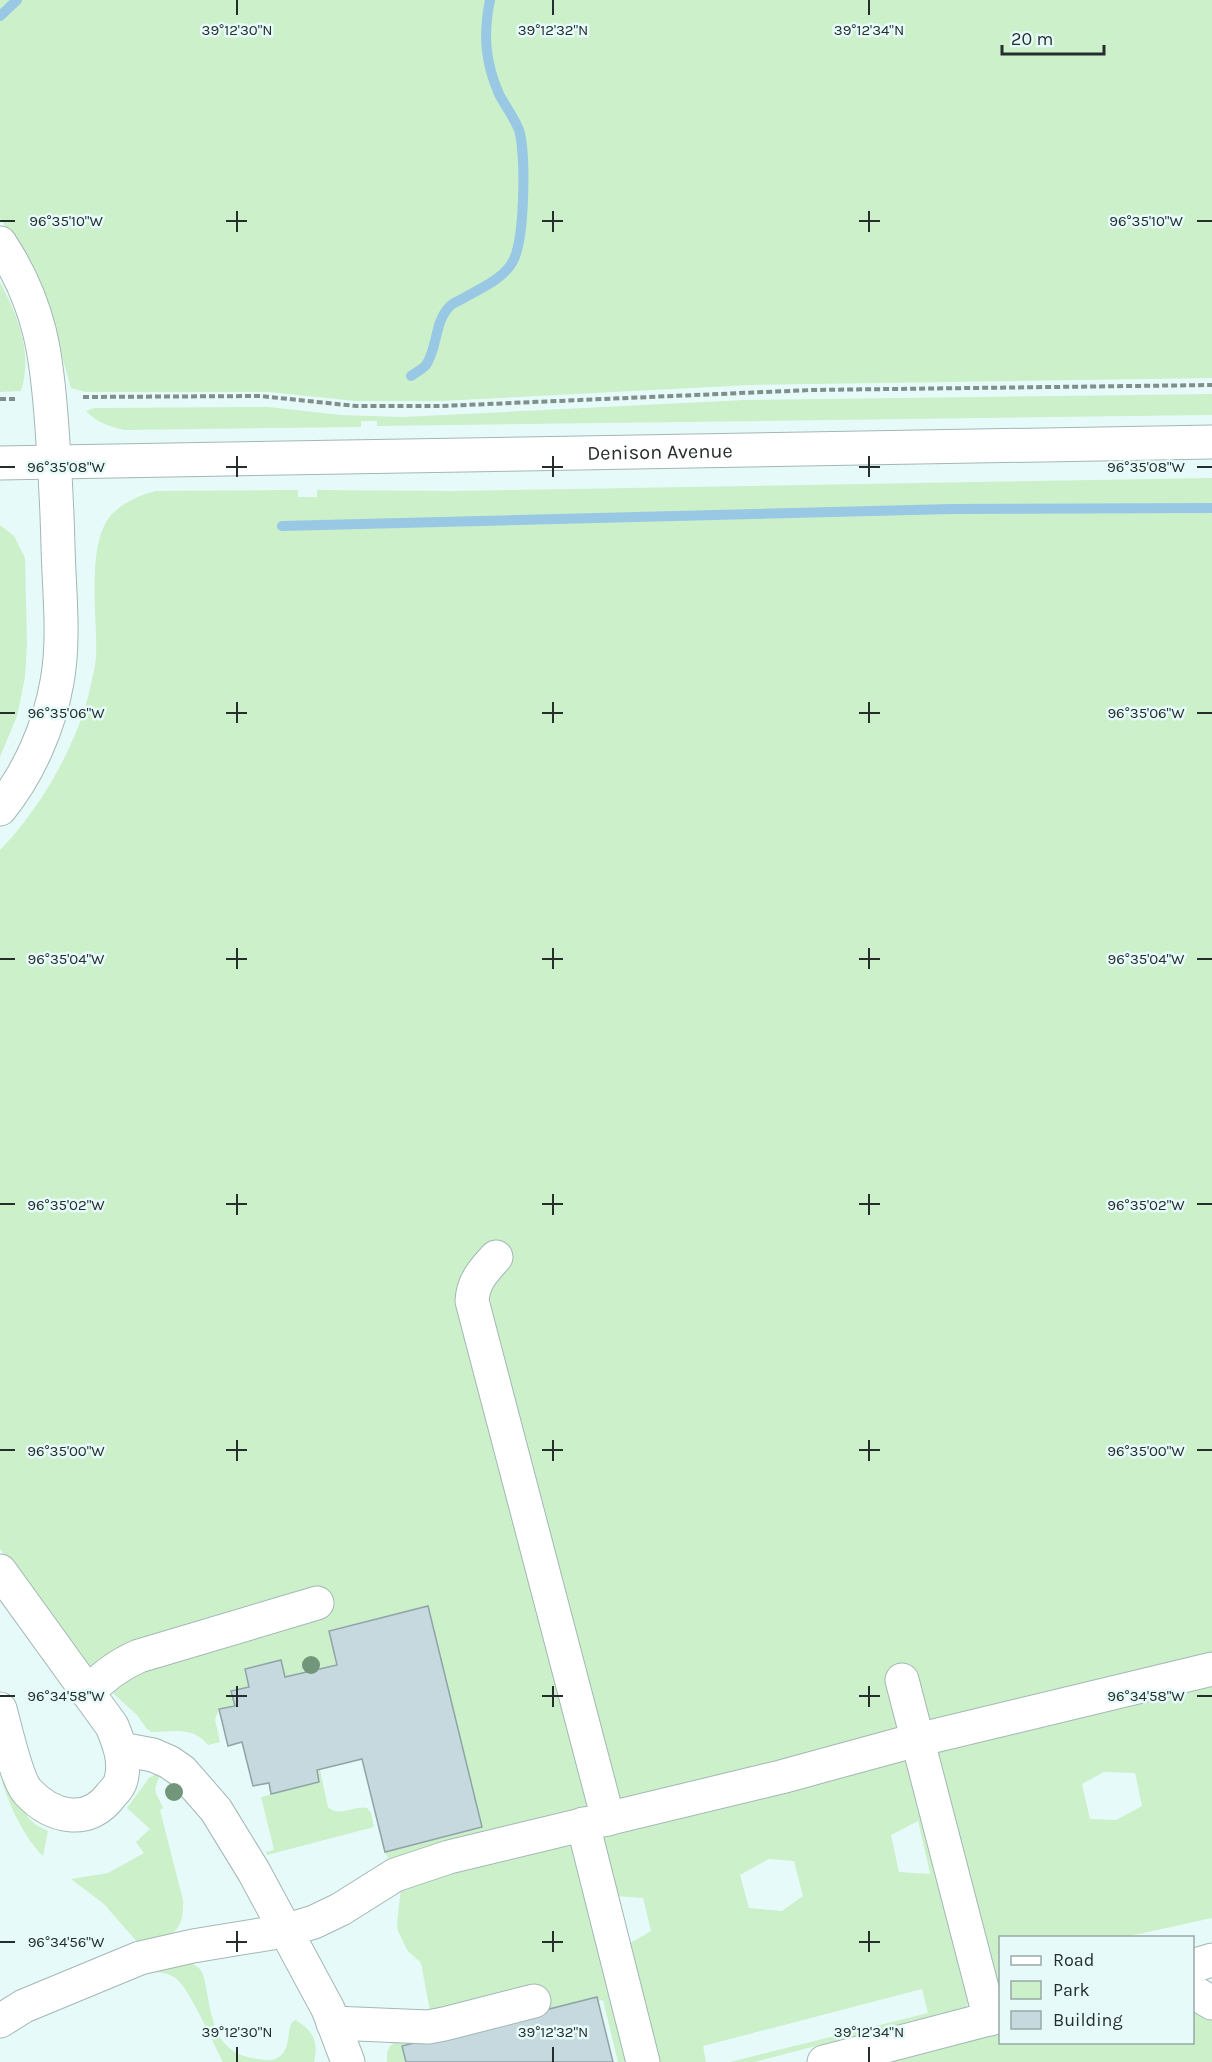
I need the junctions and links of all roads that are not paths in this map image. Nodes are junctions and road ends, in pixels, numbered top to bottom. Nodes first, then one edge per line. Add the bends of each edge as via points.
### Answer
1 (0, 243) edge
2 (1212, 442) edge
3 (55, 462) junction
4 (0, 463) edge
5 (0, 809) edge
6 (496, 1257) dead end
7 (0, 1571) edge
8 (317, 1603) dead end
9 (1212, 1669) edge
10 (902, 1680) dead end
11 (88, 1693) junction
12 (0, 1709) edge
13 (916, 1741) junction
14 (121, 1749) junction
15 (595, 1821) junction
16 (284, 1930) junction
17 (1212, 1960) edge
18 (1194, 1965) edge
19 (1194, 1992) edge
20 (534, 2001) dead end
21 (1212, 2003) edge
22 (995, 2018) edge
23 (0, 2021) edge
24 (333, 2023) junction
25 (348, 2062) edge
26 (643, 2062) edge
27 (824, 2062) edge

1 - 3 street via 13,262 37,318 49,378
2 - 3 street, Denison Avenue
3 - 4 street, Denison Avenue
3 - 5 street via 60,634 57,681 46,725 30,763
6 - 15 street via 475,1282 472,1301
7 - 11 street
8 - 11 street via 139,1656 115,1668
9 - 13 street
10 - 13 street
11 - 14 street via 112,1726
12 - 14 street via 26,1791 61,1814 86,1814 104,1806 121,1781
13 - 15 street
13 - 22 street
14 - 16 street via 169,1761 200,1790 254,1872
15 - 16 street via 414,1868 387,1879 314,1922
15 - 26 street
16 - 23 street via 140,1958 24,2006
16 - 24 street
17 - 18 street
19 - 21 street
20 - 24 street via 428,2027
22 - 27 street
24 - 25 street

